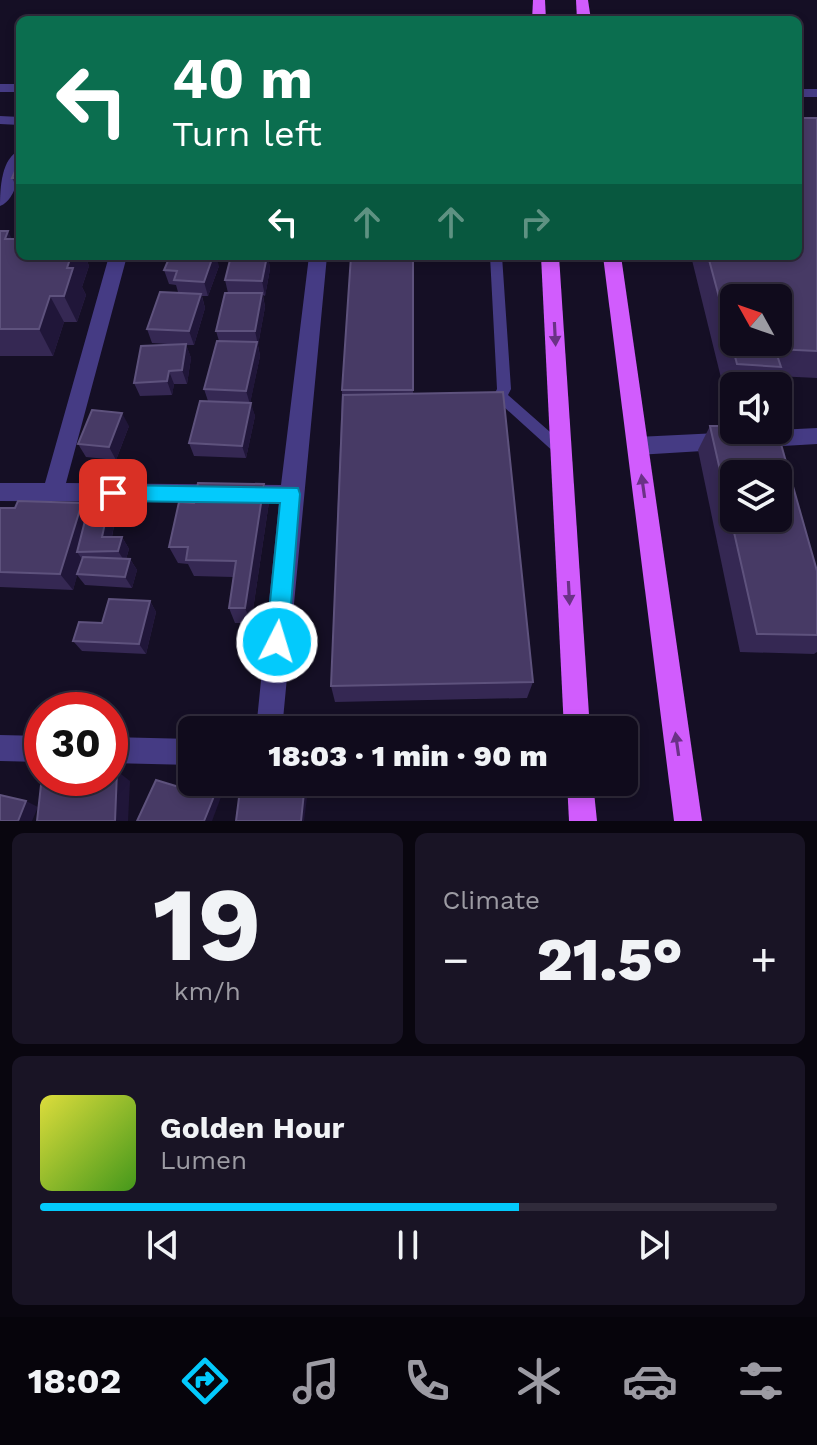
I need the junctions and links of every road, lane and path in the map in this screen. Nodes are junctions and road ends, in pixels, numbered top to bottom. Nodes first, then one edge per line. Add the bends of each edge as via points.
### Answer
1 (16, 164) edge
2 (0, 201) edge
3 (117, 260) edge
4 (318, 260) edge
5 (496, 260) edge
6 (550, 260) edge
7 (613, 260) edge
8 (817, 436) edge
9 (637, 446) junction
10 (561, 450) junction
11 (0, 492) edge
12 (53, 492) junction
13 (291, 494) junction
14 (270, 716) edge
15 (576, 716) edge
16 (0, 748) edge
17 (24, 749) edge
18 (128, 750) edge
19 (178, 752) edge
20 (581, 796) edge
21 (583, 821) edge
22 (688, 821) edge

1 - 2 street
3 - 12 street
4 - 13 street
5 - 10 lane via 504,389 500,397
6 -> 10 main road
7 - 9 main road
8 - 9 street
22 -> 9 main road
10 -> 15 main road
11 - 12 street
12 - 13 street
13 - 14 street
16 - 17 street
18 - 19 street
20 - 21 main road

